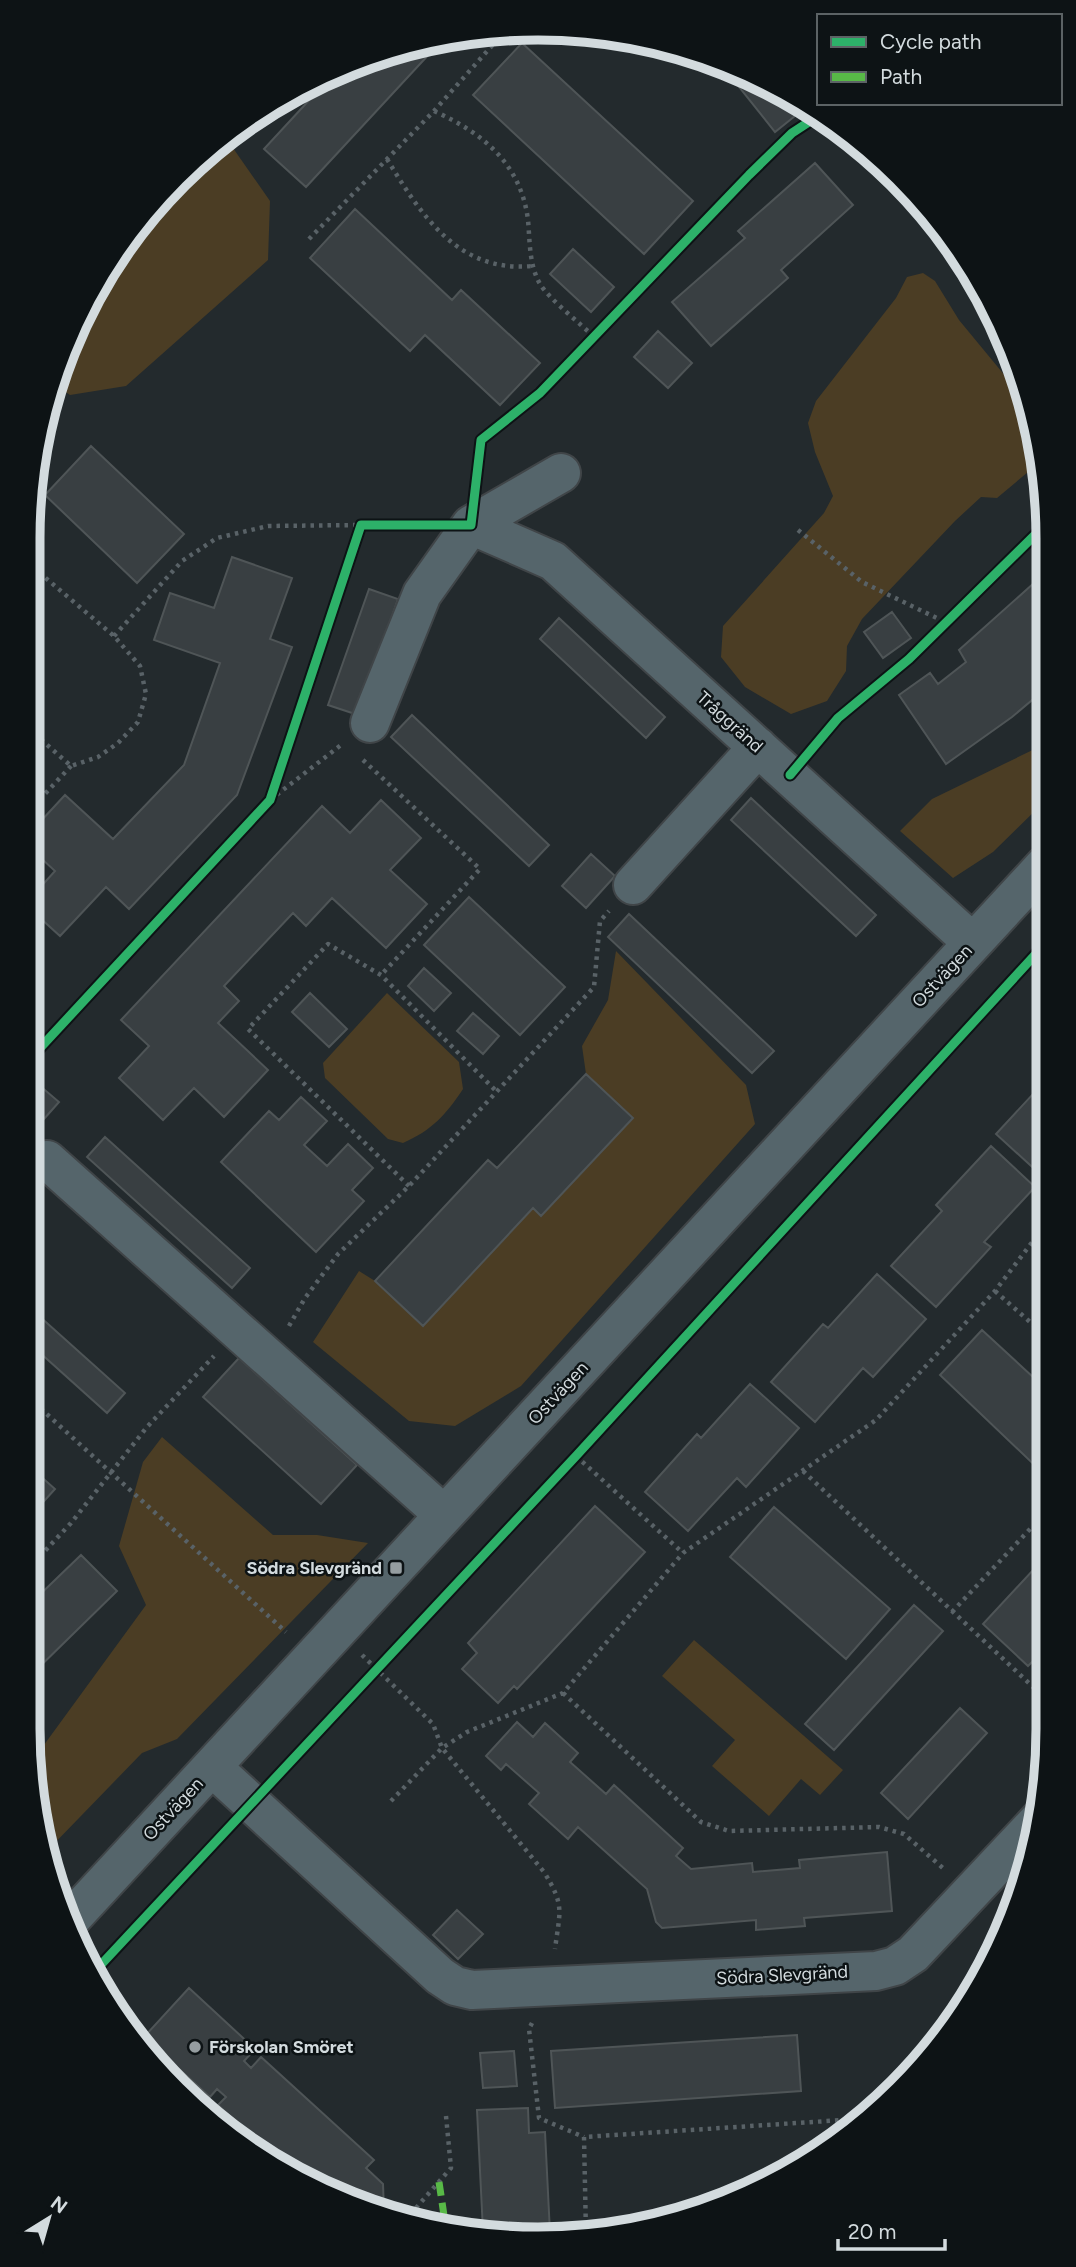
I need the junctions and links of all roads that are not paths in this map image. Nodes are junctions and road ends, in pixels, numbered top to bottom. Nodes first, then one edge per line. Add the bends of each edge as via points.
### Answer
1 (561, 473) dead end
2 (471, 525) junction
3 (358, 733) road end
4 (758, 747) junction
5 (1036, 875) edge
6 (633, 885) road end
7 (973, 943) junction
8 (47, 1160) dead end
9 (444, 1516) junction
10 (212, 1767) junction
11 (1024, 1836) edge
12 (76, 1913) edge

1 - 2 street
2 - 3 street via 422,594
2 - 4 street, Tråggränd via 553,561
4 - 6 street
4 - 7 street, Tråggränd
5 - 7 street, Ostvägen
7 - 9 street, Ostvägen
8 - 9 street
9 - 10 street, Ostvägen
10 - 11 street, Södra Slevgränd via 448,1981 472,1990 876,1971 895,1966 913,1954
10 - 12 street, Ostvägen

